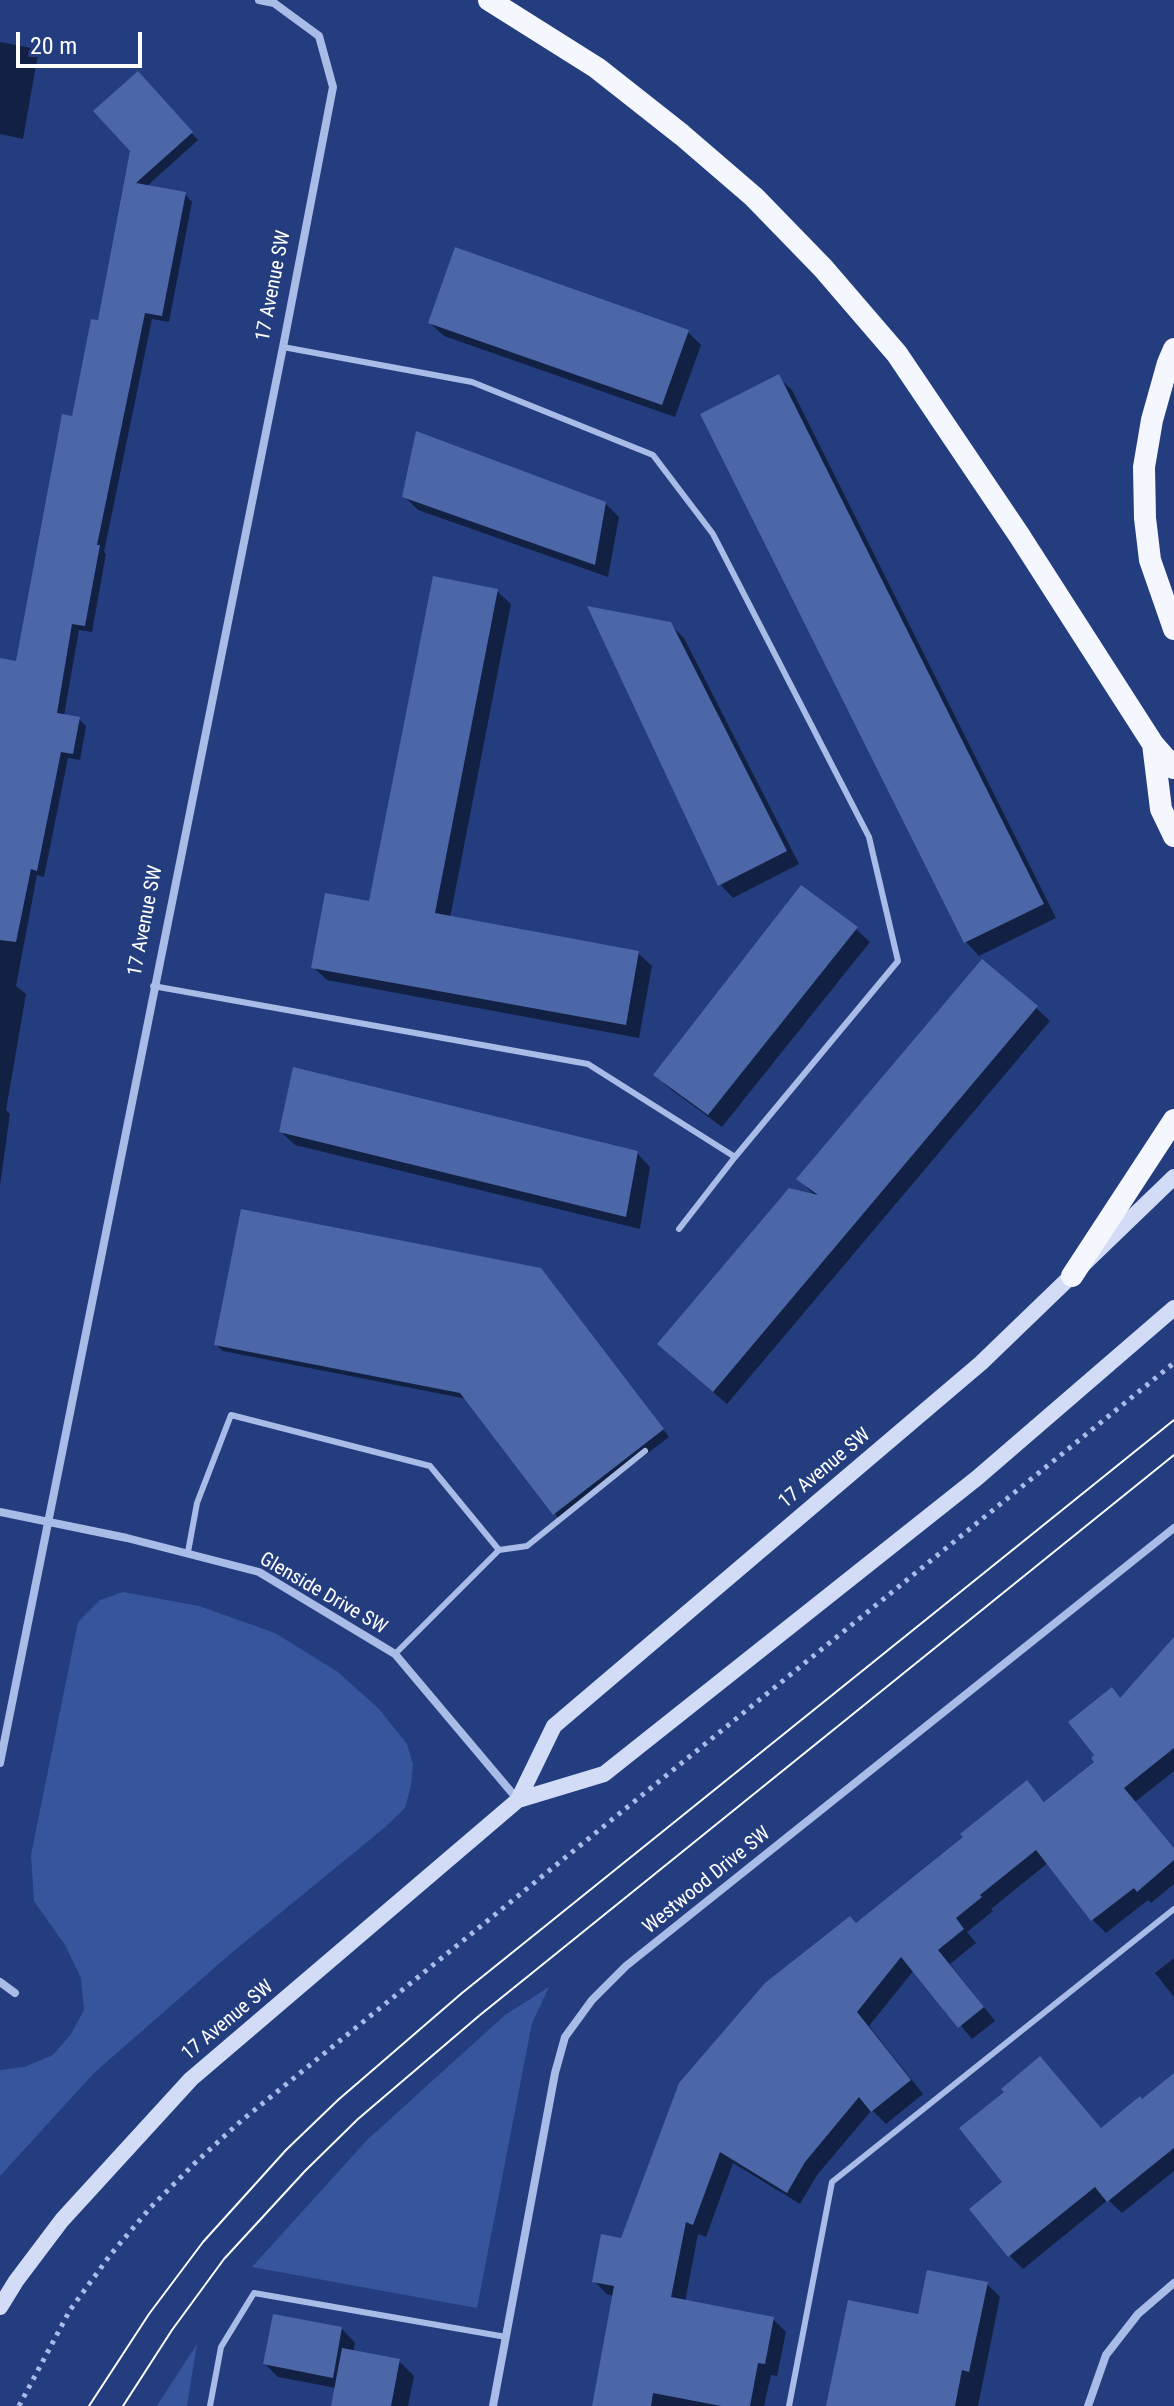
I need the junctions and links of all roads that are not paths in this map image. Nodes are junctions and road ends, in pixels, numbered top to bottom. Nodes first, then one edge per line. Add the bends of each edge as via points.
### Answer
1 (259, 0) edge
2 (489, 0) edge
3 (283, 347) junction
4 (1174, 349) edge
5 (1174, 629) edge
6 (1153, 744) junction
7 (1174, 768) edge
8 (1174, 836) edge
9 (153, 986) junction
10 (1174, 1120) edge
11 (735, 1157) junction
12 (1174, 1177) edge
13 (679, 1229) dead end
14 (1072, 1276) junction
15 (1174, 1308) edge
16 (645, 1451) dead end
17 (0, 1512) edge
18 (49, 1522) junction
19 (1174, 1528) edge
20 (499, 1550) junction
21 (188, 1552) junction
22 (395, 1654) junction
23 (0, 1763) edge
24 (518, 1800) junction
25 (1174, 1909) edge
26 (0, 1982) edge
27 (15, 1993) dead end
28 (1174, 2283) edge
29 (0, 2307) edge
30 (506, 2337) junction
31 (210, 2406) edge
32 (493, 2406) edge
33 (789, 2406) edge
34 (1088, 2406) edge

1 - 3 street, 17 Avenue SW via 274,3 319,36 333,87
2 - 6 highway via 597,68 682,135 754,197 823,268 897,354
3 - 9 street, 17 Avenue SW
3 - 11 lane via 472,382 653,455 713,534 869,837 898,961
4 - 5 highway via 1144,467 1150,560
6 - 7 highway
6 - 8 highway via 1161,809
9 - 11 lane via 588,1064
9 - 18 street, 17 Avenue SW
10 - 14 highway
11 - 13 lane
12 - 14 main road, 17 Avenue SW
14 - 24 main road, 17 Avenue SW via 981,1363 554,1726
15 - 24 main road, 17 Avenue SW via 977,1478 604,1774
16 - 20 lane via 527,1546
17 - 18 street, Glenside Drive SW
18 - 21 street, Glenside Drive SW
18 - 23 street, 17 Avenue SW
19 - 30 street, Westwood Drive SW via 626,1966 592,2000 565,2037 555,2073
20 - 21 lane via 430,1466 231,1415 197,1503
20 - 22 lane
21 - 22 street, Glenside Drive SW via 259,1572
22 - 24 street, Glenside Drive SW
24 - 29 main road, 17 Avenue SW via 191,2079 62,2220
25 - 33 lane via 832,2182
26 - 27 street
28 - 34 street via 1138,2314 1106,2355
30 - 31 lane via 254,2293 221,2347
30 - 32 street, Westwood Drive SW

